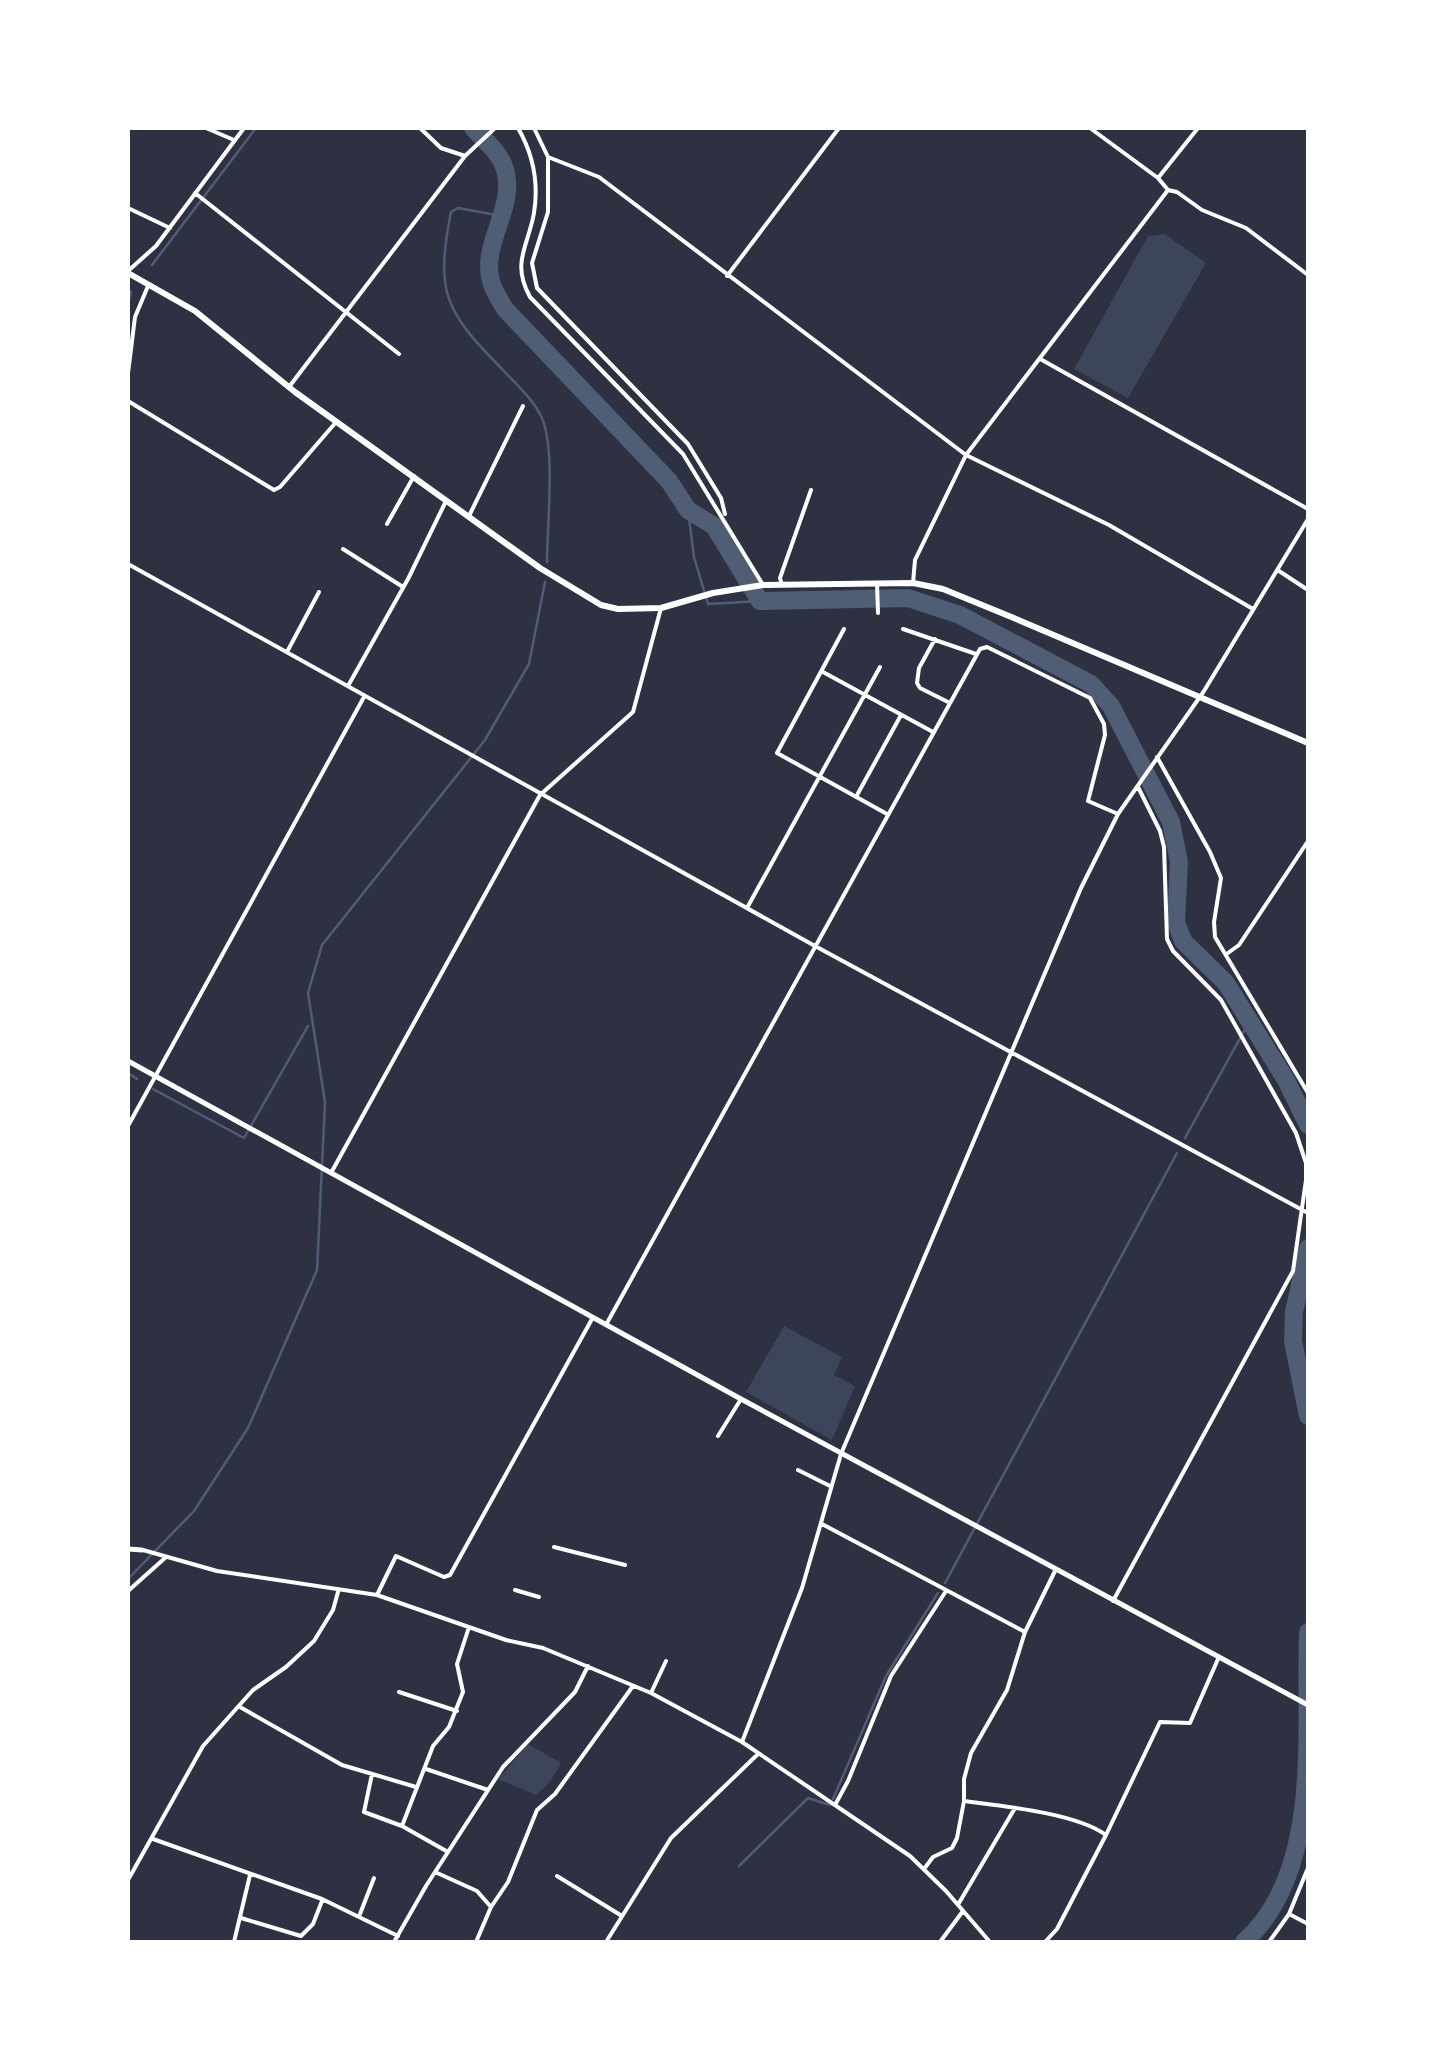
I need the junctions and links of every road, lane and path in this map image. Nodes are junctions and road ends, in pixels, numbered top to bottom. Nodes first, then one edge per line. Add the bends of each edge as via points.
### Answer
1 (206, 128) edge
2 (244, 128) edge
3 (420, 128) edge
4 (495, 128) edge
5 (518, 128) edge
6 (534, 128) edge
7 (839, 128) edge
8 (1090, 128) edge
9 (1198, 128) edge
10 (234, 140) junction
11 (465, 156) junction
12 (548, 157) junction
13 (1158, 178) junction
14 (1168, 190) junction
15 (196, 194) junction
16 (128, 208) edge
17 (170, 228) junction
18 (128, 272) edge
19 (1308, 275) edge
20 (727, 276) junction
21 (149, 285) junction
22 (346, 313) junction
23 (399, 354) dead end
24 (1042, 360) junction
25 (128, 374) edge
26 (288, 386) junction
27 (128, 401) edge
28 (522, 406) dead end
29 (337, 421) junction
30 (966, 456) junction
31 (414, 476) junction
32 (810, 490) dead end
33 (447, 500) junction
34 (1308, 510) edge
35 (469, 516) junction
36 (726, 519) junction
37 (1308, 519) edge
38 (387, 524) dead end
39 (343, 549) dead end
40 (128, 564) edge
41 (1279, 571) junction
42 (913, 583) junction
43 (782, 585) junction
44 (403, 586) junction
45 (762, 586) junction
46 (877, 587) junction
47 (1308, 590) edge
48 (319, 592) dead end
49 (661, 608) junction
50 (1253, 609) junction
51 (878, 613) dead end
52 (903, 628) dead end
53 (844, 629) dead end
54 (935, 639) junction
55 (287, 652) junction
56 (976, 654) junction
57 (880, 667) dead end
58 (822, 672) junction
59 (348, 686) junction
60 (865, 695) junction
61 (364, 696) junction
62 (1199, 696) junction
63 (949, 702) junction
64 (901, 715) junction
65 (933, 732) junction
66 (1308, 743) edge
67 (1156, 760) junction
68 (820, 777) junction
69 (1139, 785) junction
70 (540, 794) junction
71 (856, 797) junction
72 (887, 814) junction
73 (1118, 814) junction
74 (1308, 841) edge
75 (747, 908) junction
76 (815, 946) junction
77 (1228, 953) junction
78 (1012, 1054) junction
79 (128, 1061) edge
80 (155, 1076) junction
81 (1308, 1093) edge
82 (128, 1126) edge
83 (330, 1172) junction
84 (1305, 1212) edge
85 (593, 1318) junction
86 (607, 1324) junction
87 (741, 1400) junction
88 (718, 1436) dead end
89 (841, 1454) junction
90 (798, 1470) dead end
91 (830, 1486) junction
92 (820, 1523) junction
93 (554, 1547) dead end
94 (128, 1549) edge
95 (145, 1551) joint
96 (164, 1557) junction
97 (625, 1565) dead end
98 (1056, 1569) junction
99 (516, 1590) dead end
100 (128, 1591) edge
101 (946, 1591) junction
102 (338, 1592) junction
103 (376, 1596) junction
104 (540, 1597) dead end
105 (1113, 1601) junction
106 (469, 1626) junction
107 (1025, 1632) junction
108 (1219, 1657) junction
109 (666, 1660) dead end
110 (588, 1666) junction
111 (633, 1686) junction
112 (399, 1692) dead end
113 (651, 1693) junction
114 (1308, 1705) edge
115 (240, 1707) junction
116 (457, 1710) junction
117 (742, 1742) junction
118 (758, 1754) junction
119 (426, 1769) junction
120 (372, 1774) junction
121 (417, 1787) junction
122 (488, 1790) junction
123 (964, 1800) junction
124 (834, 1805) junction
125 (1015, 1808) junction
126 (402, 1826) junction
127 (1106, 1835) junction
128 (153, 1839) junction
129 (448, 1852) junction
130 (1308, 1868) edge
131 (924, 1869) junction
132 (435, 1872) junction
133 (250, 1875) junction
134 (556, 1876) dead end
135 (374, 1878) dead end
136 (128, 1880) edge
137 (322, 1898) junction
138 (959, 1904) junction
139 (491, 1908) junction
140 (963, 1912) junction
141 (360, 1914) junction
142 (1289, 1914) junction
143 (622, 1916) junction
144 (241, 1918) junction
145 (1308, 1924) edge
146 (398, 1936) junction
147 (234, 1942) edge
148 (394, 1942) edge
149 (476, 1942) edge
150 (606, 1942) edge
151 (940, 1942) edge
152 (990, 1942) edge
153 (1045, 1942) edge
154 (1269, 1942) edge

1 - 10 street
2 - 10 street
3 - 11 street via 441,148
4 - 11 street
5 - 36 street via 536,181 519,270 524,286 683,454
6 - 12 street
7 - 20 street
8 - 13 street
9 - 13 street
10 - 15 street
11 - 22 street
12 - 20 street via 599,177
12 - 36 street via 548,212 532,263 538,288 688,444 721,498
13 - 14 street
14 - 19 street via 1246,228
14 - 24 street
15 - 17 street
15 - 22 street
16 - 17 street
17 - 18 street
18 - 21 main road
20 - 30 street
21 - 25 street via 135,317
21 - 26 main road via 195,311
22 - 23 street
22 - 26 street
24 - 30 street
24 - 34 street
26 - 29 main road
27 - 29 street via 274,490
28 - 35 street
29 - 31 main road
30 - 42 street via 916,560
30 - 50 street via 1109,524
31 - 33 main road
31 - 38 street
32 - 43 street
33 - 35 main road
33 - 44 street
35 - 49 main road via 601,606
36 - 45 street
37 - 41 street
39 - 44 street
40 - 55 street
41 - 47 street
41 - 50 street
42 - 46 main road
42 - 62 main road via 960,596
43 - 45 main road
43 - 46 main road
44 - 59 street
45 - 49 main road
46 - 51 street
48 - 55 street
49 - 70 street via 633,712
50 - 62 street
52 - 54 street
53 - 58 street
54 - 56 street
54 - 63 street via 917,683
55 - 59 street
56 - 63 street
56 - 73 street via 987,648 1090,698 1104,735 1088,801
57 - 60 street
58 - 60 street
58 - 68 street via 777,753
59 - 61 street
60 - 64 street
60 - 68 street
61 - 70 street
61 - 80 street
62 - 66 main road
62 - 67 street
63 - 65 street
64 - 65 street
64 - 71 street
65 - 72 street
67 - 69 street
67 - 77 street via 1220,878 1214,930
68 - 71 street
68 - 75 street
69 - 73 street
69 - 84 street via 1164,847 1167,939 1212,988 1302,1146
70 - 75 street
70 - 83 street
71 - 72 street
72 - 76 street
73 - 78 street
74 - 77 street via 1240,945
75 - 76 street
76 - 78 street
76 - 86 street
77 - 81 street
78 - 84 street
78 - 89 street
79 - 80 street
80 - 82 street
80 - 83 street
83 - 85 street
84 - 105 street via 1292,1271
85 - 86 street
85 - 103 street via 450,1575 396,1556
86 - 87 street
87 - 88 street
87 - 89 street
89 - 91 street
89 - 98 street
90 - 91 street
91 - 92 street
92 - 101 street
92 - 117 street
93 - 97 street
94 - 95 street
95 - 96 street
96 - 100 street
96 - 102 street
98 - 105 street
98 - 107 street
99 - 104 street
101 - 107 street
101 - 124 street via 891,1676
102 - 103 street
102 - 115 street via 314,1642
103 - 106 street
105 - 108 street
106 - 110 street
106 - 116 street via 458,1664 463,1692
107 - 123 street via 1008,1690 971,1754
108 - 114 street
108 - 127 street via 1190,1723 1160,1722
109 - 113 street
110 - 111 street
110 - 122 street via 574,1692
111 - 113 street
111 - 139 street via 537,1810
112 - 116 street
113 - 117 street
115 - 120 street
115 - 128 street via 194,1759
116 - 119 street
117 - 118 street
118 - 124 street
118 - 143 street via 671,1838
119 - 121 street
119 - 122 street
120 - 121 street
120 - 126 street via 364,1812
121 - 126 street
122 - 129 street
123 - 125 street
123 - 131 street via 952,1848
124 - 131 street
125 - 127 street via 1089,1824
125 - 138 street
126 - 129 street
127 - 153 street
128 - 133 street
128 - 136 street
129 - 132 street
130 - 142 street
131 - 138 street
132 - 139 street via 477,1890
132 - 146 street
133 - 137 street
133 - 144 street
134 - 143 street
135 - 141 street
137 - 141 street
137 - 144 street via 301,1936
138 - 140 street
139 - 149 street
140 - 151 street
140 - 152 street
141 - 146 street
142 - 145 street
142 - 154 street
143 - 150 street
144 - 147 street
146 - 148 street

